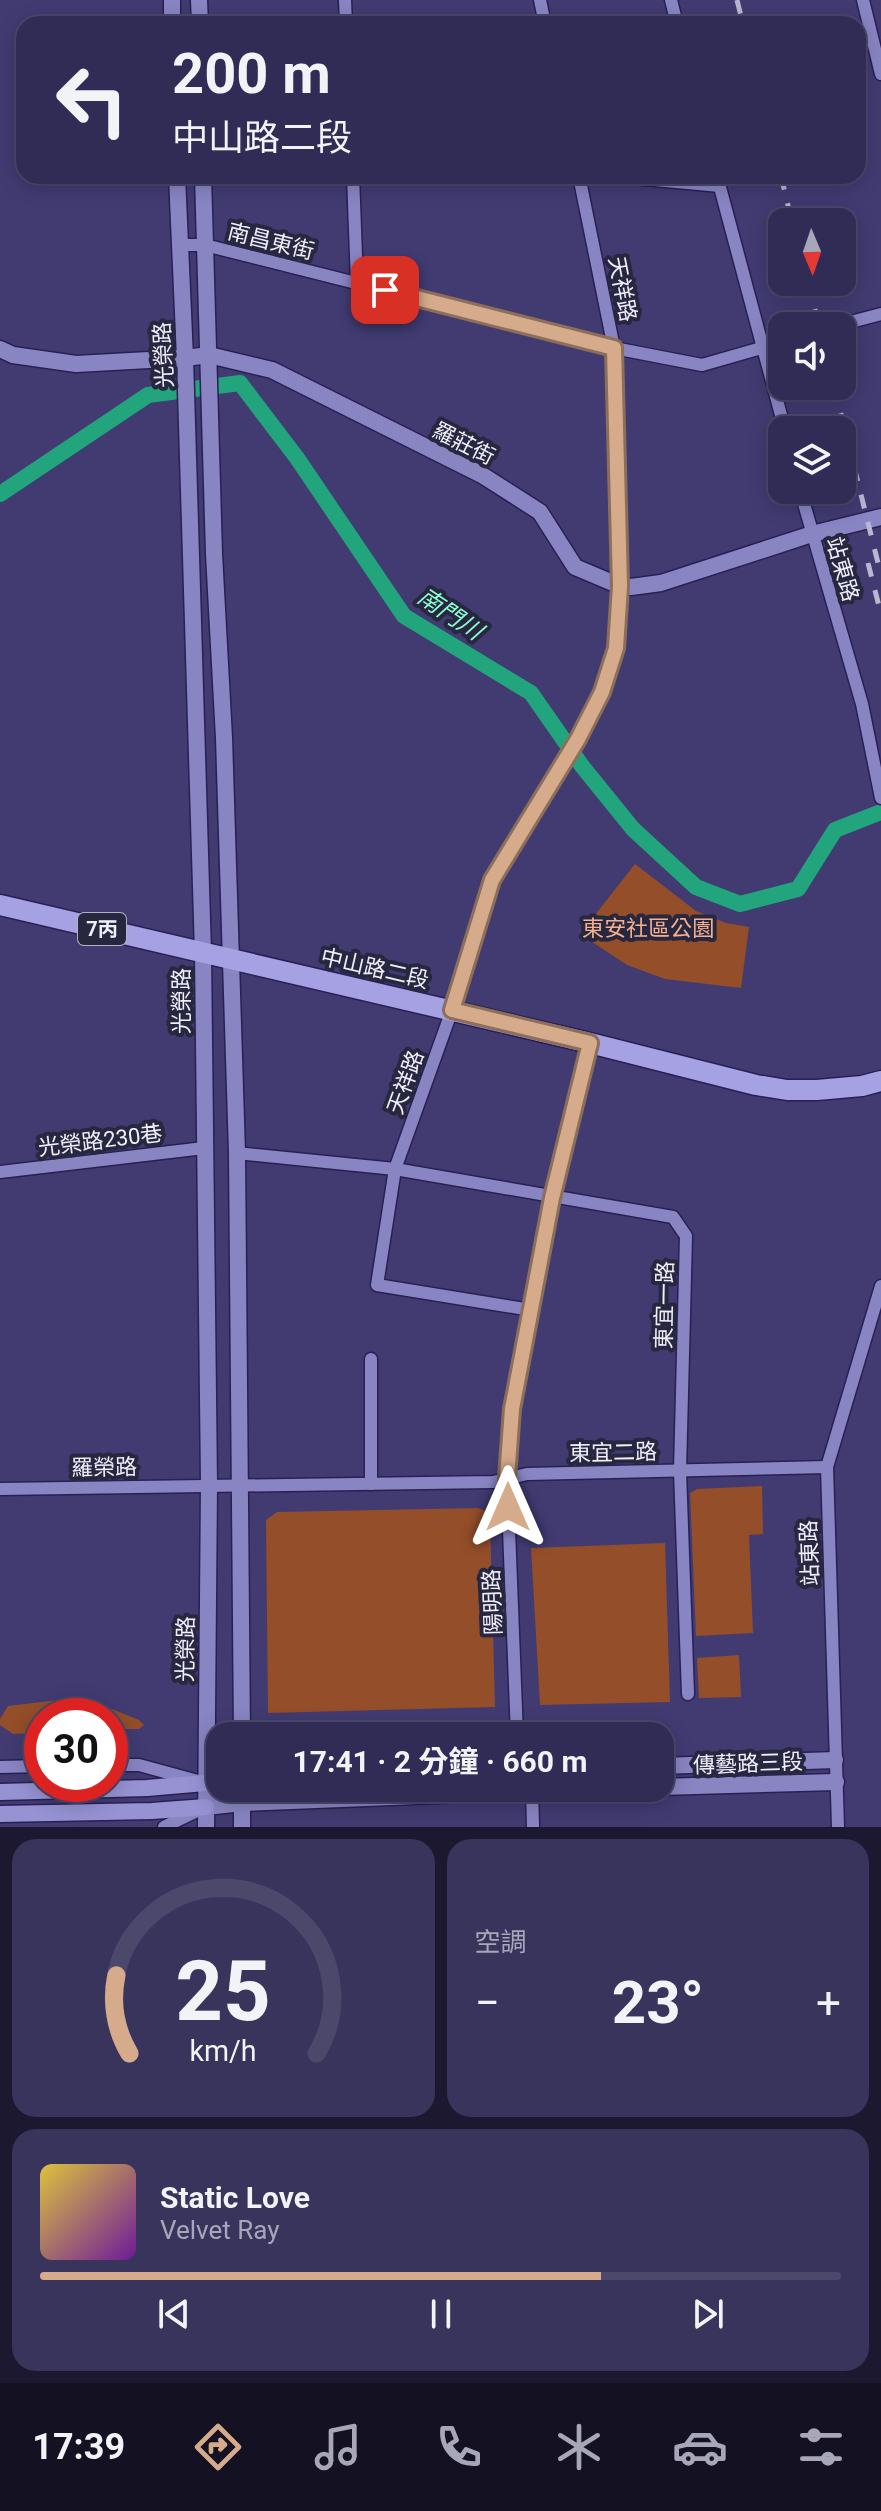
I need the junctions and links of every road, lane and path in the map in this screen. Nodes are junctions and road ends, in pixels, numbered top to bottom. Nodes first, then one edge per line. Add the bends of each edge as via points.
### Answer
1 (863, 0) edge
2 (881, 74) edge
3 (177, 184) edge
4 (203, 184) edge
5 (353, 184) edge
6 (581, 184) edge
7 (719, 184) edge
8 (179, 245) junction
9 (205, 245) junction
10 (357, 282) junction
11 (881, 314) edge
12 (856, 321) edge
13 (768, 346) joint
14 (614, 348) junction
15 (0, 349) edge
16 (209, 355) junction
17 (185, 358) junction
18 (804, 504) edge
19 (879, 517) edge
20 (812, 534) junction
21 (620, 586) junction
22 (881, 798) edge
23 (0, 905) edge
24 (203, 953) junction
25 (230, 960) junction
26 (452, 1010) junction
27 (590, 1043) junction
28 (881, 1081) edge
29 (204, 1148) junction
30 (237, 1153) junction
31 (395, 1169) junction
32 (0, 1172) edge
33 (552, 1198) junction
34 (881, 1286) edge
35 (531, 1310) junction
36 (371, 1359) dead end
37 (827, 1467) junction
38 (680, 1471) junction
39 (507, 1478) junction
40 (371, 1484) junction
41 (209, 1485) junction
42 (238, 1486) junction
43 (0, 1489) edge
44 (688, 1694) dead end
45 (212, 1722) edge
46 (242, 1722) edge
47 (516, 1722) edge
48 (835, 1760) junction
49 (128, 1765) edge
50 (24, 1766) edge
51 (674, 1766) edge
52 (0, 1767) edge
53 (206, 1781) edge
54 (836, 1782) junction
55 (206, 1784) edge
56 (674, 1787) edge
57 (0, 1792) edge
58 (207, 1802) edge
59 (222, 1802) edge
60 (242, 1802) edge
61 (533, 1802) edge
62 (206, 1807) junction
63 (0, 1814) edge
64 (164, 1827) edge
65 (206, 1827) edge
66 (242, 1827) edge
67 (533, 1827) edge
68 (838, 1827) edge

1 - 2 street
3 - 8 street, 光榮路
4 - 9 street, 光榮路
5 - 10 street
6 - 14 street, 天祥路
7 - 13 street
8 - 9 street, 南昌東街
8 - 17 street, 光榮路
9 - 10 street, 南昌東街
9 - 16 street, 光榮路
10 - 14 street, 南昌東街
11 - 12 street
13 - 14 street, 南昌東街 via 702,365
14 - 21 street, 天祥路
15 - 17 street, 羅莊街 via 76,364
16 - 17 street, 羅莊街
16 - 21 street, 羅莊街 via 272,370 482,475 540,512 575,567
16 - 25 street, 光榮路
17 - 24 street, 光榮路
18 - 20 street, 站東路
19 - 20 street, 羅莊街
20 - 21 street, 羅莊街 via 661,583
20 - 22 street, 站東路 via 862,704
21 - 26 street, 天祥路 via 616,648 602,692 492,880
23 - 24 main road, 中山路二段 / 7丙
24 - 25 main road, 中山路二段 / 7丙
24 - 29 street, 光榮路
25 - 26 main road, 中山路二段 / 7丙
25 - 30 street, 光榮路
26 - 27 main road, 中山路二段 / 7丙
26 - 31 street, 天祥路
27 - 28 main road, 中山路二段 / 7丙 via 787,1090
27 - 33 street, 陽明路
29 - 32 street, 光榮路230巷
29 - 41 street, 光榮路
30 - 31 street, 東宜一路
30 - 42 street, 光榮路
31 - 33 street, 東宜一路
31 - 35 street, 天祥路 via 377,1285
33 - 35 street, 陽明路
33 - 38 street, 東宜一路 via 673,1217 686,1236
34 - 37 street, 站東路
35 - 39 street, 陽明路 via 512,1409
36 - 40 street
37 - 38 street, 東宜二路
37 - 48 street, 站東路
38 - 39 street, 東宜二路
38 - 44 street, 東宜一路
39 - 40 street, 東宜二路
39 - 47 street, 陽明路
40 - 42 street, 東宜二路
41 - 42 street, 東宜二路
41 - 43 street, 羅榮路
41 - 45 street, 光榮路
42 - 46 street, 光榮路
48 - 51 street, 傳藝路三段
48 - 54 street, 站東路
49 - 53 street
50 - 52 street
54 - 56 street, 傳藝路三段
54 - 68 street, 站東路
55 - 57 main road
58 - 62 street, 光榮路
59 - 62 street
60 - 66 street
61 - 67 street
62 - 63 main road
62 - 64 street
62 - 65 street, 光榮路

